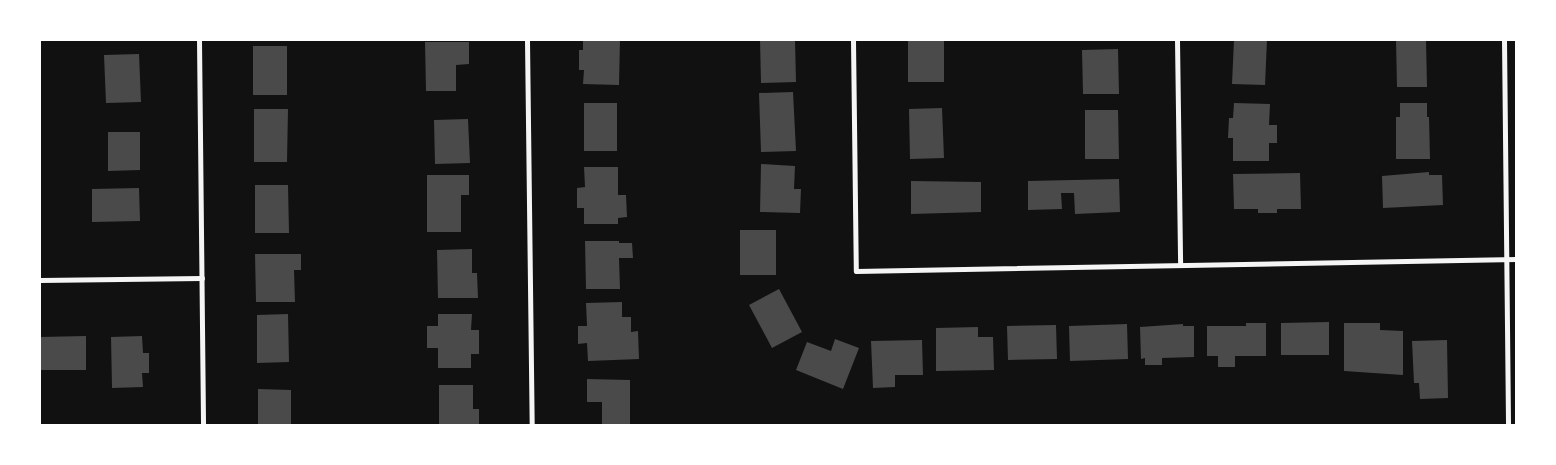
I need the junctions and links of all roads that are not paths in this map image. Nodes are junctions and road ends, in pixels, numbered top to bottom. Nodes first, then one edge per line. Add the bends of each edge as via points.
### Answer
1 (199, 40) edge
2 (527, 40) edge
3 (853, 40) edge
4 (1178, 40) edge
5 (1504, 40) edge
6 (1516, 259) edge
7 (1506, 260) junction
8 (1180, 265) junction
9 (202, 278) junction
10 (40, 280) edge
11 (203, 425) edge
12 (532, 425) edge
13 (1508, 425) edge

1 - 9 street
2 - 12 street
3 - 8 street via 856,271
4 - 8 street
5 - 7 street
6 - 7 street
7 - 8 street
7 - 13 street
9 - 10 street
9 - 11 street

